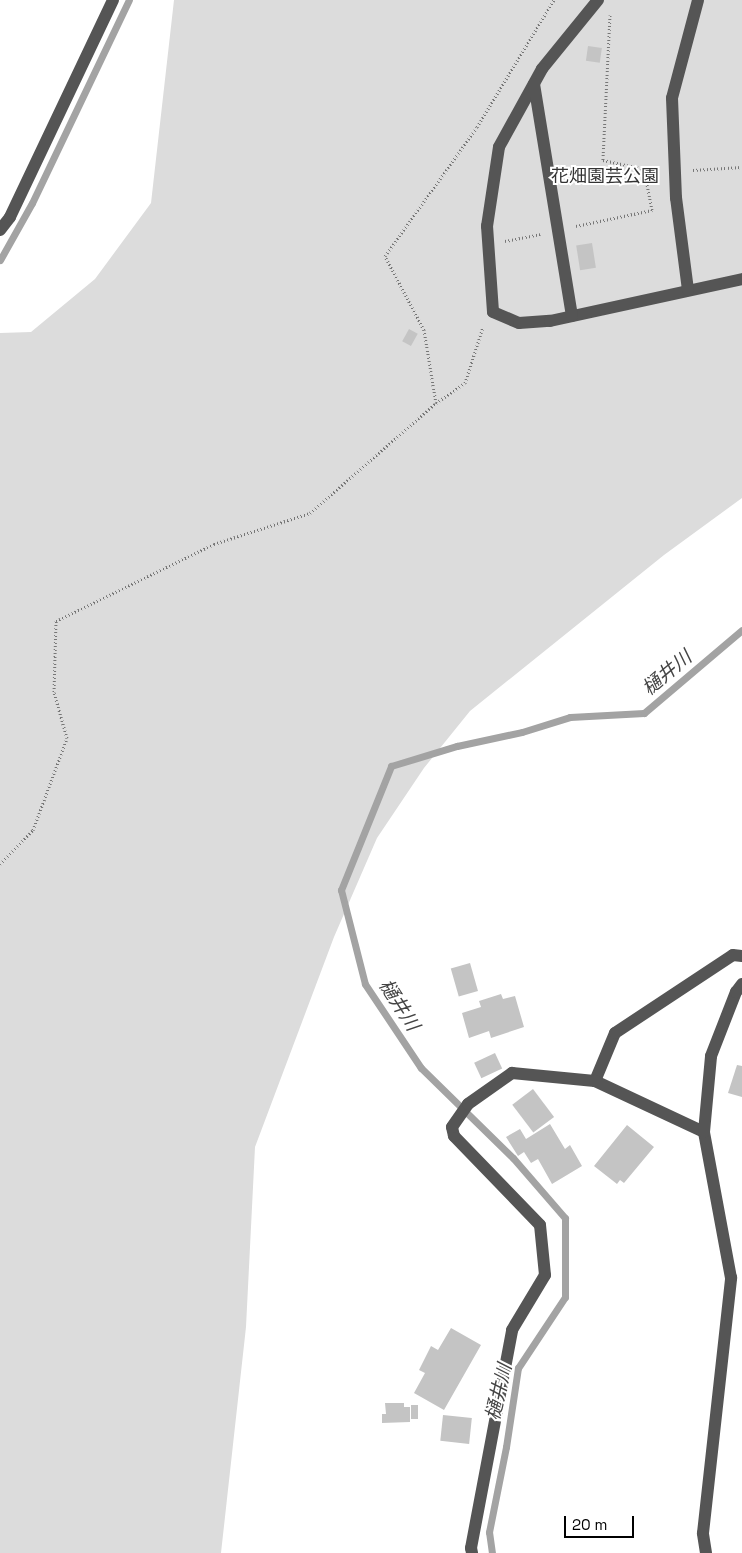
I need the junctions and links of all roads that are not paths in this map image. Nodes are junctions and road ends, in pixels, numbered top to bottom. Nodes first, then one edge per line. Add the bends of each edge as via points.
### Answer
1 (113, 0) edge
2 (598, 0) edge
3 (698, 0) edge
4 (534, 84) junction
5 (0, 230) edge
6 (742, 278) edge
7 (688, 290) junction
8 (572, 316) junction
9 (742, 956) edge
10 (742, 984) edge
11 (595, 1081) junction
12 (704, 1132) junction
13 (472, 1553) edge
14 (706, 1553) edge

1 - 5 street via 10,217
2 - 4 street via 542,69
3 - 7 street via 672,98 676,198
4 - 8 street
4 - 8 street via 499,147 487,226 493,312 518,323
6 - 7 street
7 - 8 street
9 - 11 street via 733,955 615,1033
10 - 12 street via 711,1056
11 - 12 street
11 - 13 street via 512,1073 468,1104 452,1127 454,1136 540,1225 545,1275 512,1330
12 - 14 street via 731,1278 703,1533

